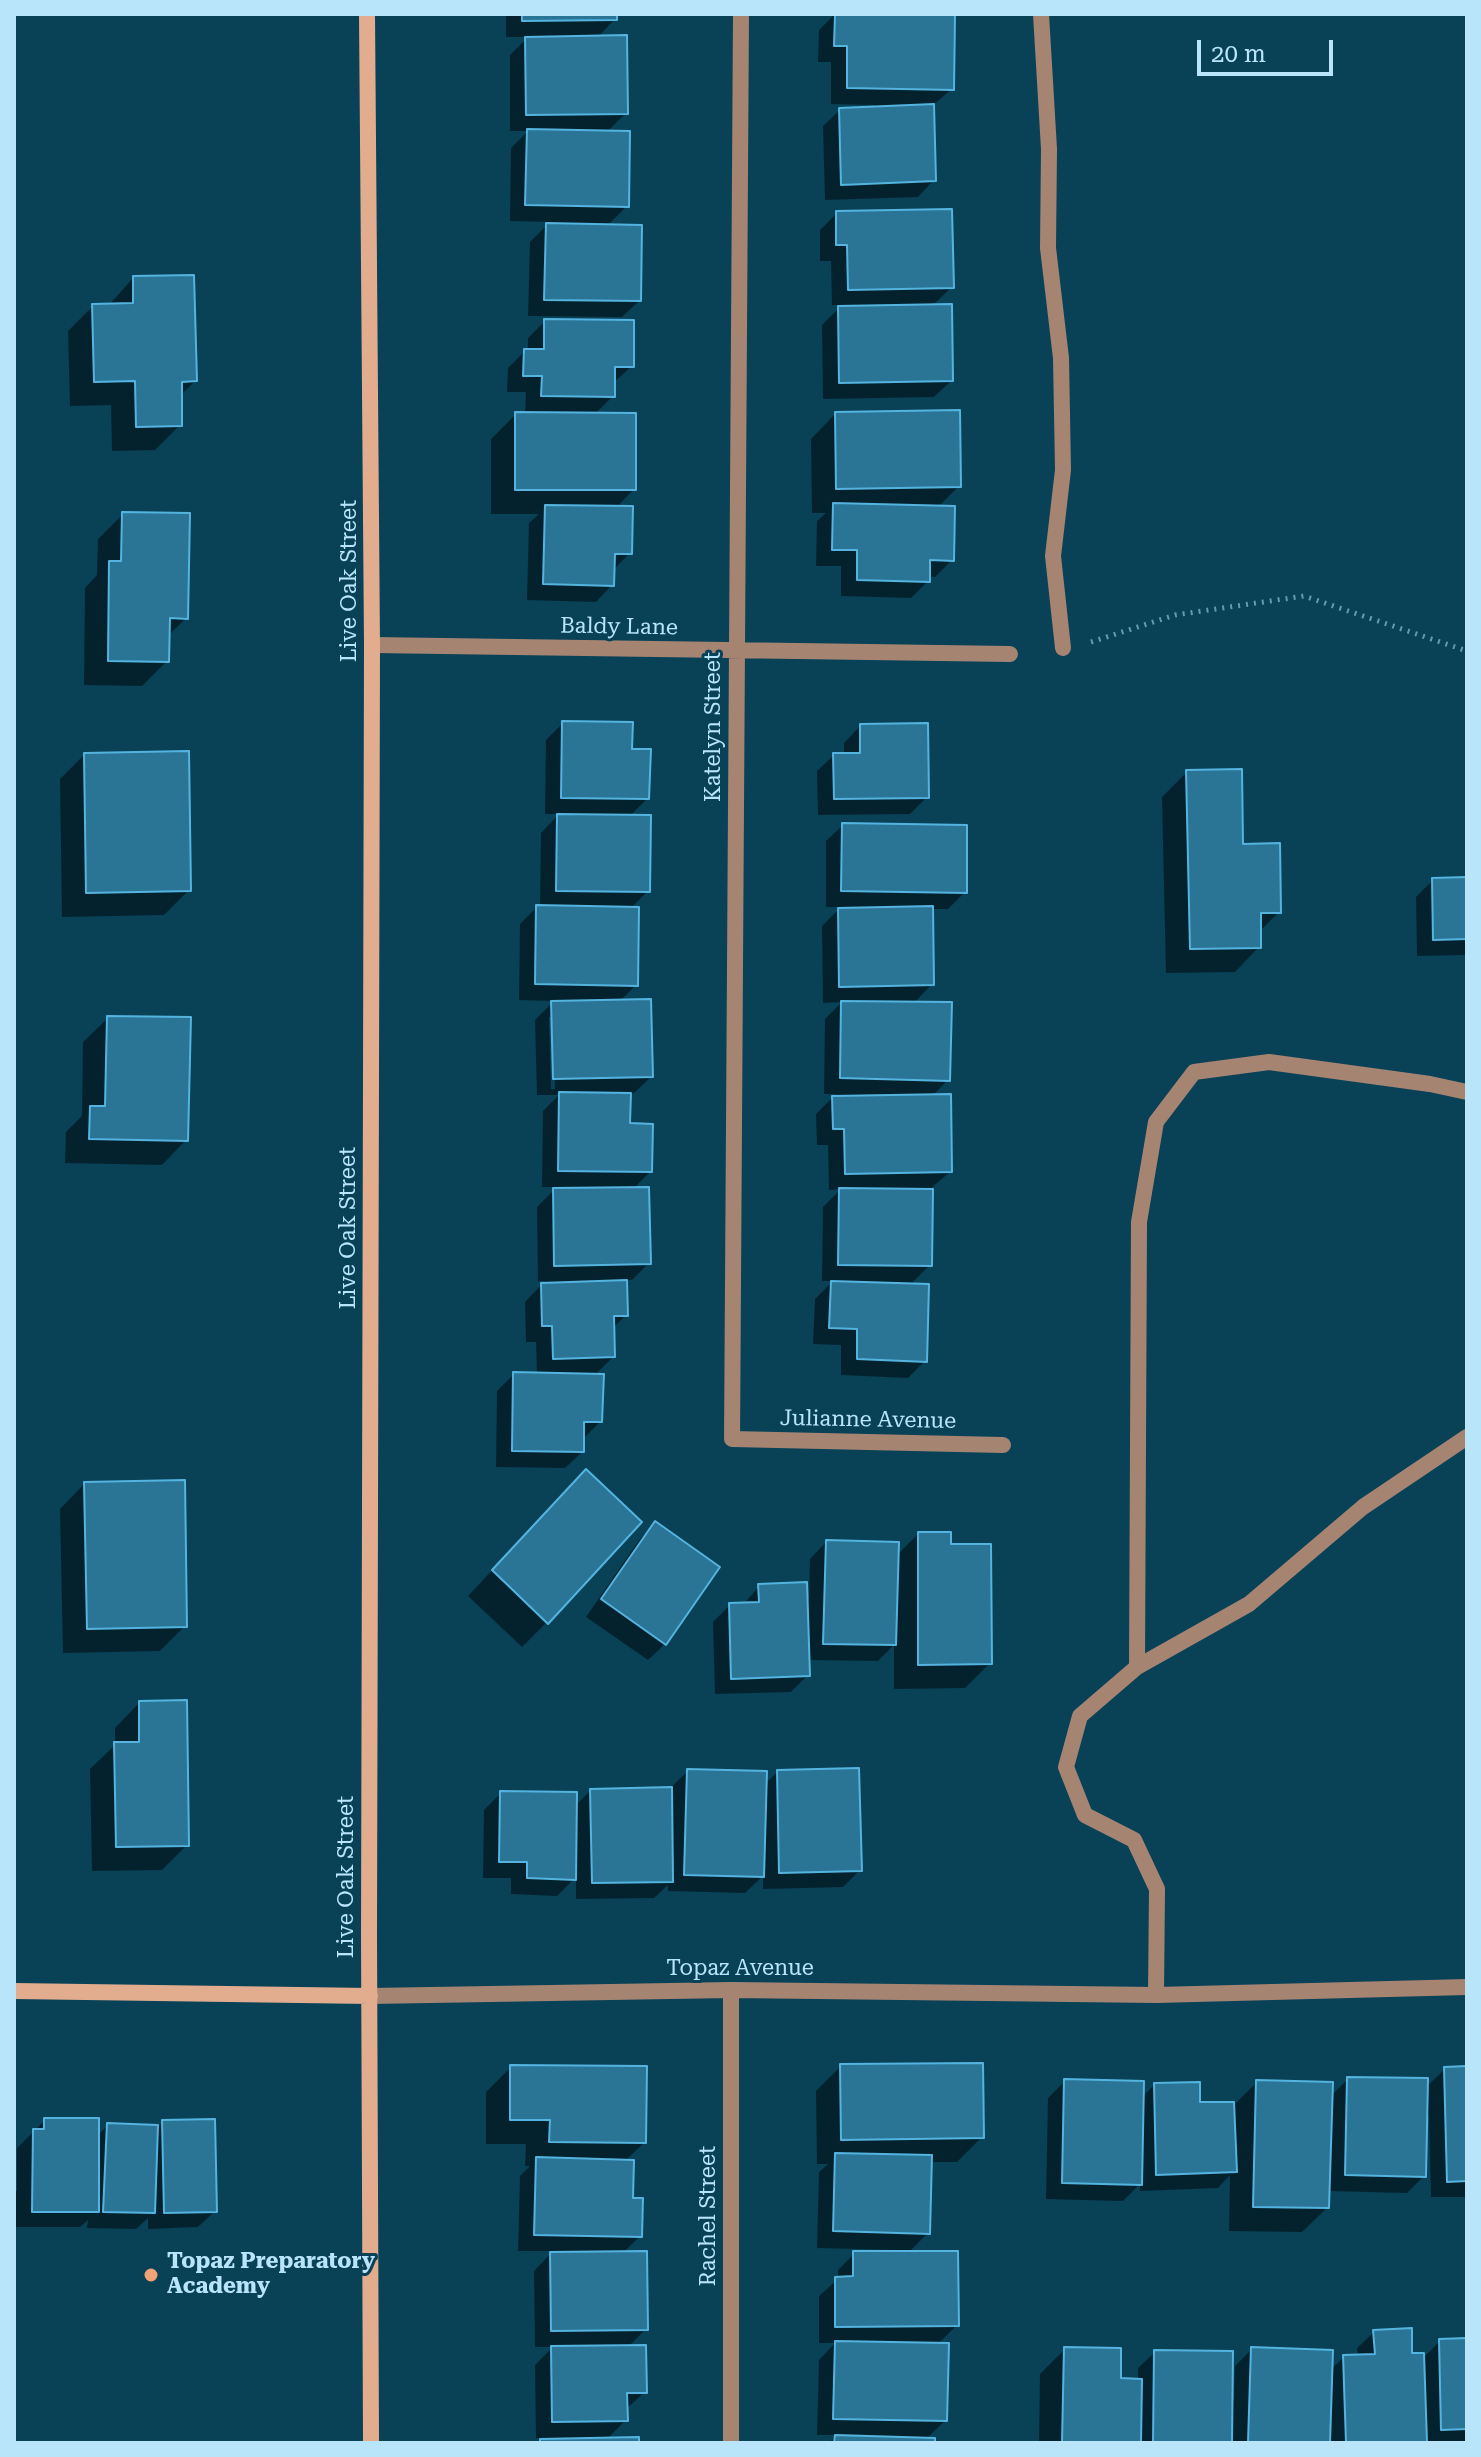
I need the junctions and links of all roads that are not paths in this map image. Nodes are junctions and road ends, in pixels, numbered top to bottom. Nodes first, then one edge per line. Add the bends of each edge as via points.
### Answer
1 (367, 14) edge
2 (741, 14) edge
3 (1041, 14) edge
4 (372, 645) junction
5 (1063, 648) road end
6 (736, 651) junction
7 (1010, 654) dead end
8 (1467, 1092) edge
9 (1467, 1437) edge
10 (732, 1439) joint
11 (1003, 1445) dead end
12 (1137, 1667) junction
13 (1467, 1987) edge
14 (731, 1990) junction
15 (14, 1991) edge
16 (1156, 1995) junction
17 (370, 1996) junction
18 (371, 2443) edge
19 (731, 2443) edge

1 - 4 street, Live Oak Street
2 - 6 street, Katelyn Street
3 - 5 street via 1048,248 1061,358 1063,470 1053,556
4 - 6 street, Baldy Lane
4 - 17 street, Live Oak Street
6 - 7 street, Baldy Lane
6 - 10 street, Katelyn Street
8 - 12 street via 1269,1062 1194,1072 1156,1122 1139,1222
9 - 12 street via 1363,1507 1249,1604
10 - 11 street, Julianne Avenue
12 - 16 street via 1080,1716 1066,1767 1085,1815 1134,1840 1157,1889
13 - 16 street, Topaz Avenue
14 - 16 street, Topaz Avenue
14 - 17 street, Topaz Avenue
14 - 19 street, Rachel Street
15 - 17 street, Topaz Avenue
17 - 18 street, Live Oak Street

